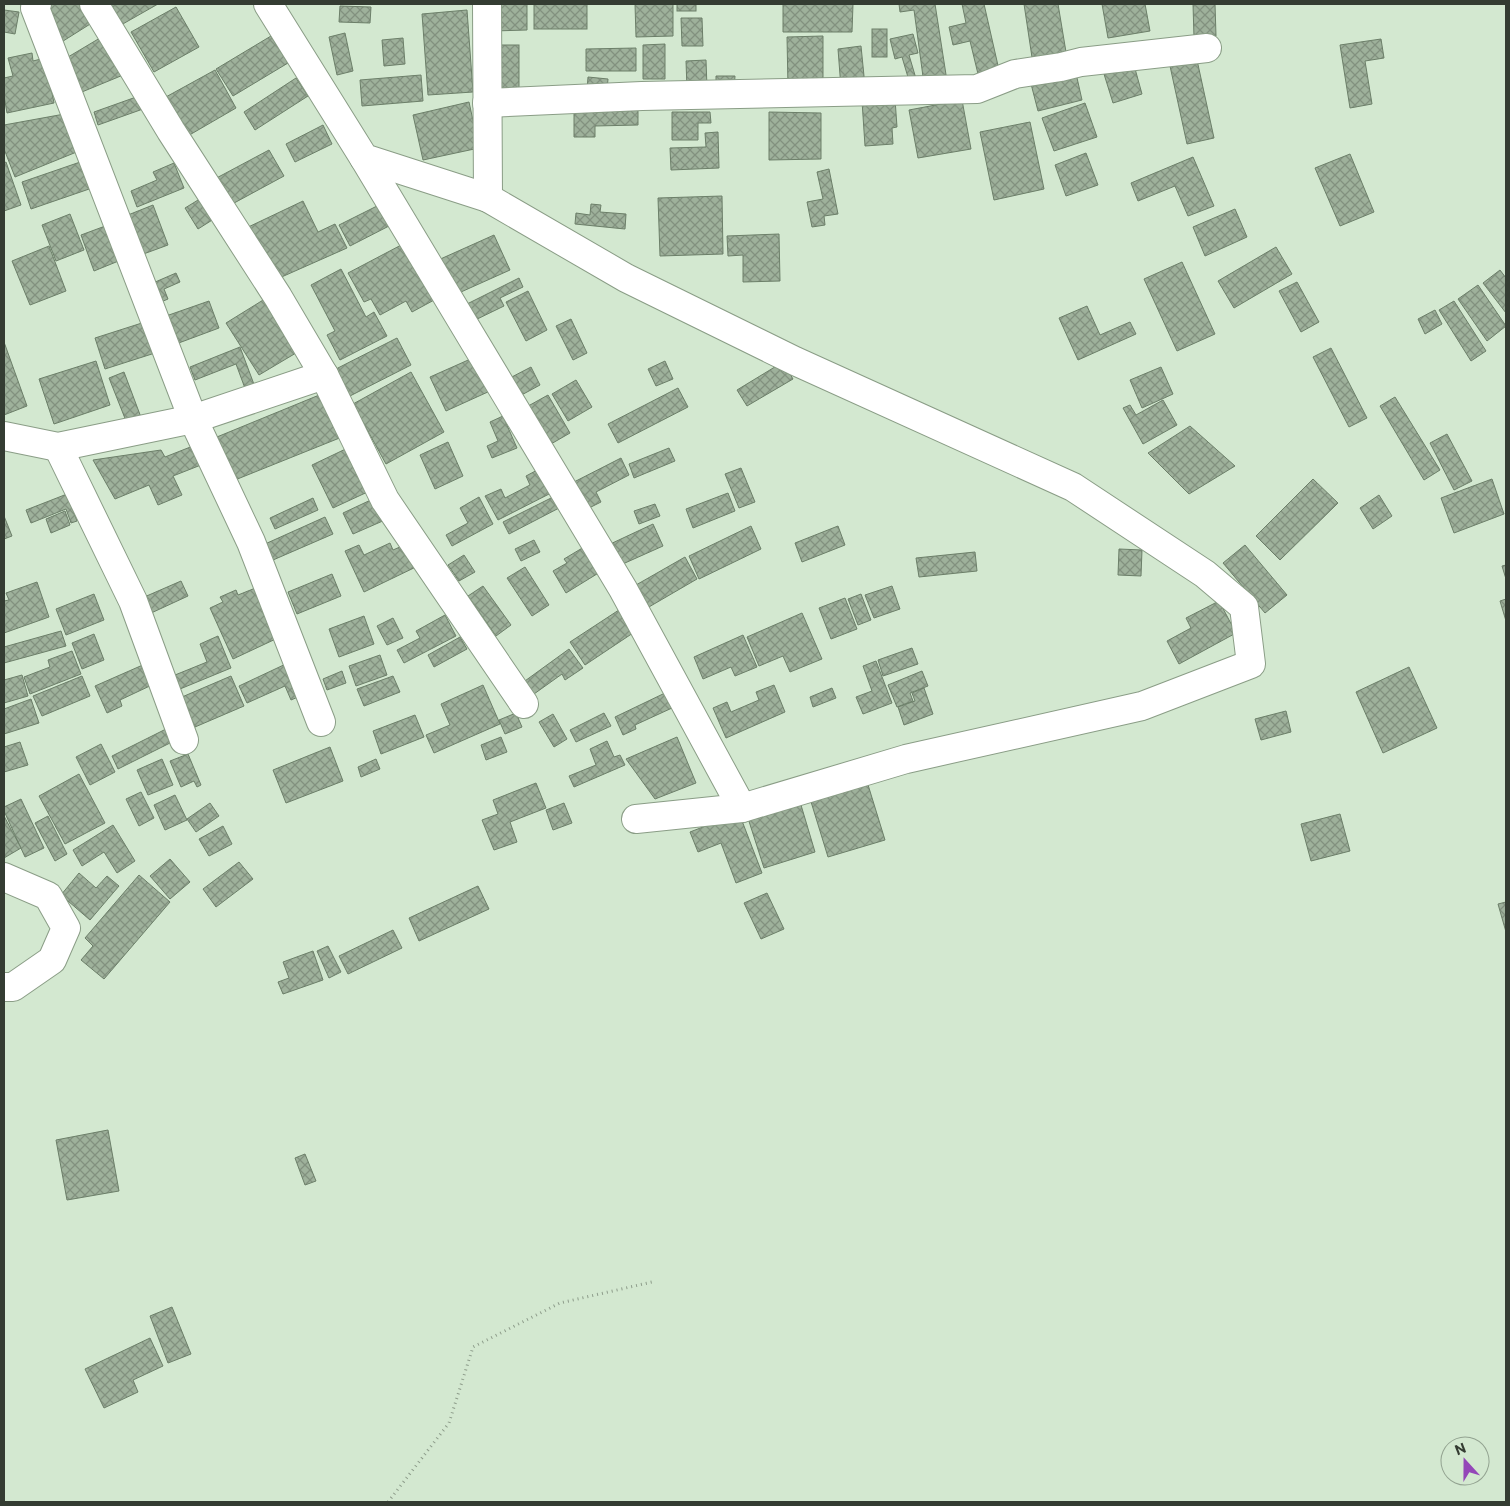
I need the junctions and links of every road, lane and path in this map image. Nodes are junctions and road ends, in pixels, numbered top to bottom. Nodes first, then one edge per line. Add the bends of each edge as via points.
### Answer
1 (37, 4) edge
2 (94, 4) edge
3 (268, 4) edge
4 (487, 4) edge
5 (1206, 48) dead end
6 (487, 103) junction
7 (364, 158) junction
8 (488, 198) junction
9 (324, 375) junction
10 (193, 419) junction
11 (4, 436) edge
12 (58, 447) junction
13 (524, 704) dead end
14 (321, 722) dead end
15 (184, 740) dead end
16 (742, 808) junction
17 (636, 819) dead end
18 (4, 877) edge
19 (4, 987) edge
20 (652, 1282) dead end
21 (388, 1502) edge

1 - 10 street via 35,8
2 - 9 street
3 - 7 street
4 - 6 street
5 - 6 street via 1082,62 1015,74 976,88
6 - 8 street
7 - 8 street
7 - 16 street via 623,589
8 - 16 street via 634,282 795,361 1073,487 1188,563 1244,607 1251,664 1142,706 906,758
9 - 10 street
9 - 13 street via 385,500
10 - 12 street
10 - 14 street via 251,542
11 - 12 street
12 - 15 street via 133,601
16 - 17 street
18 - 19 street via 48,896 66,928 52,960 13,987
20 - 21 path via 560,1304 474,1348 450,1423

